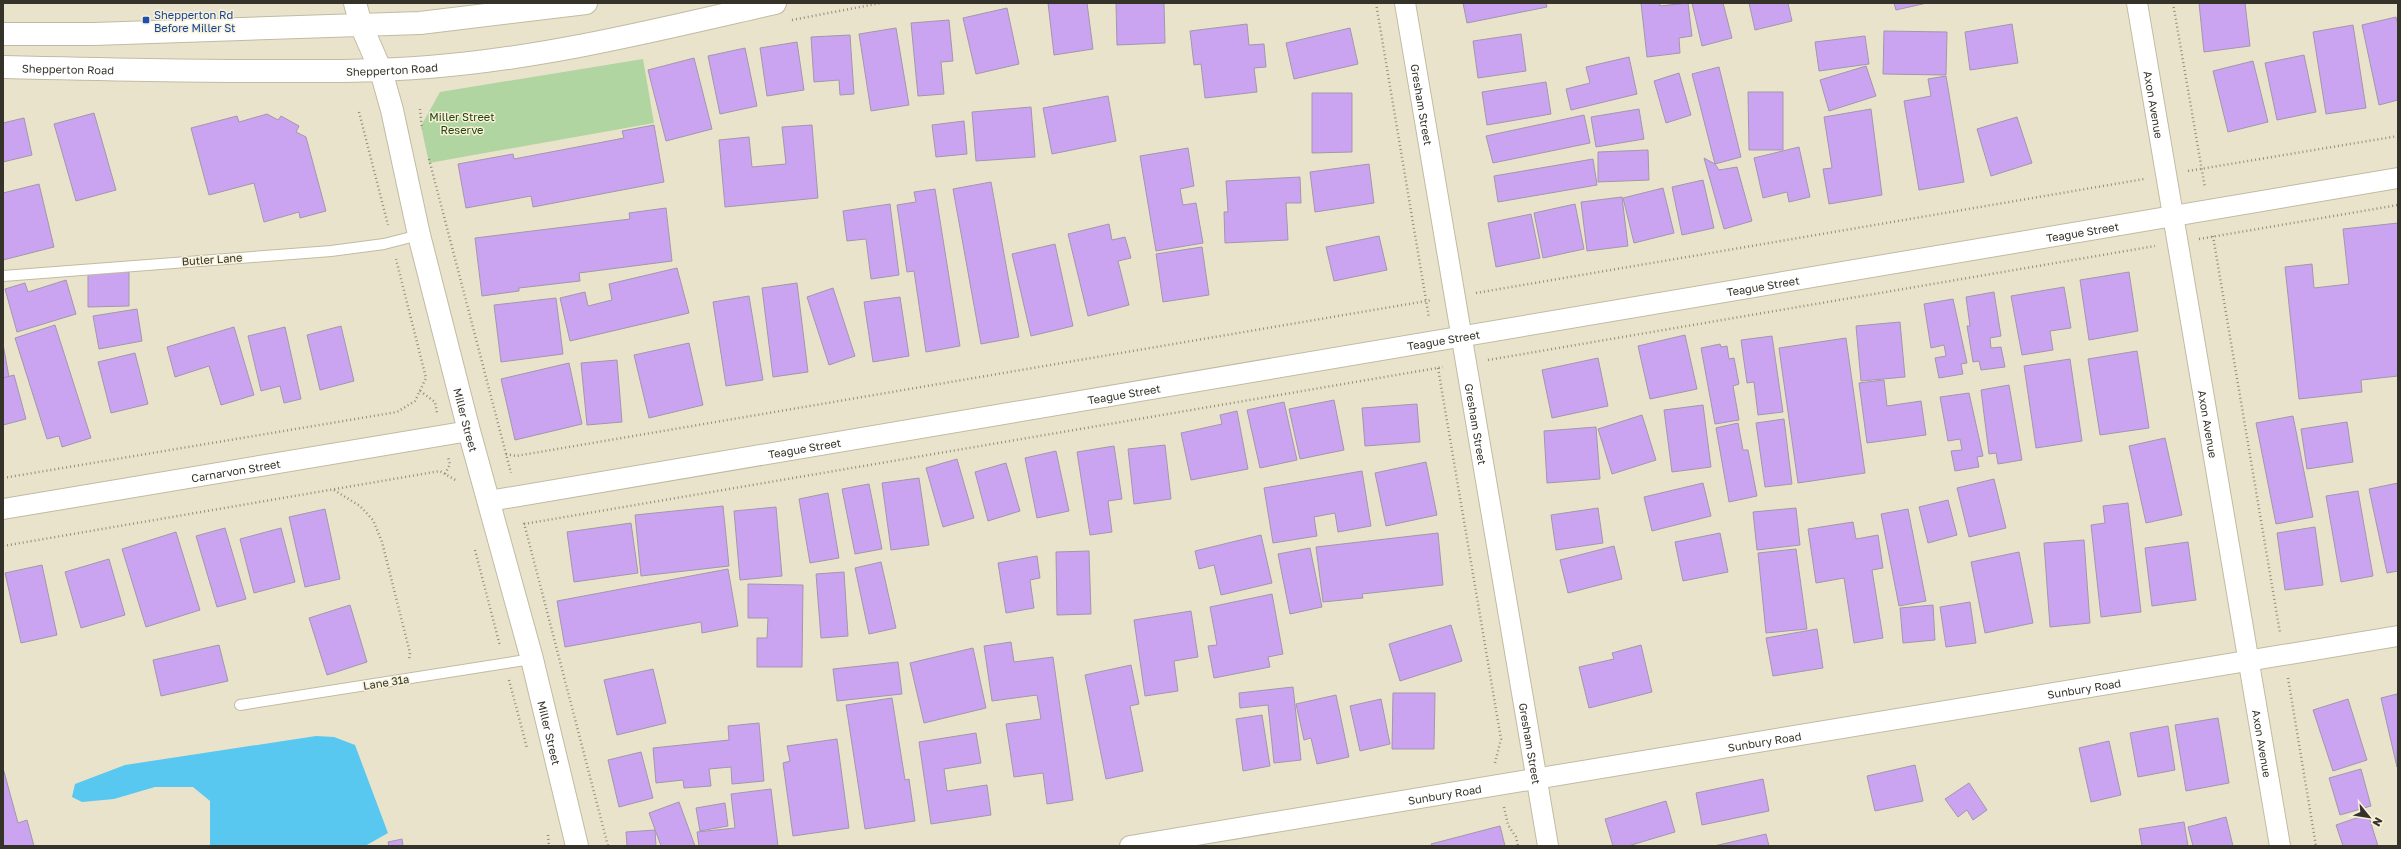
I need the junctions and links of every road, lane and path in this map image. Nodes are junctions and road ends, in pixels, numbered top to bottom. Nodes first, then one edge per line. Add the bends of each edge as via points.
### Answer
1 (355, 3) edge
2 (586, 3) edge
3 (774, 3) edge
4 (1376, 3) edge
5 (1405, 3) edge
6 (2137, 3) edge
7 (2173, 3) edge
8 (361, 25) junction
9 (3, 34) edge
10 (3, 67) edge
11 (381, 71) junction
12 (359, 112) dead end
13 (2398, 178) edge
14 (2208, 212) junction
15 (2173, 218) junction
16 (419, 235) junction
17 (392, 242) junction
18 (3, 276) edge
19 (1461, 337) junction
20 (1433, 341) junction
21 (469, 431) junction
22 (3, 478) edge
23 (459, 488) dead end
24 (334, 489) junction
25 (489, 501) junction
26 (3, 509) edge
27 (3, 546) edge
28 (475, 549) dead end
29 (2398, 636) edge
30 (2284, 655) junction
31 (532, 658) junction
32 (2249, 661) junction
33 (505, 663) junction
34 (407, 678) junction
35 (240, 705) dead end
36 (528, 752) dead end
37 (1536, 780) junction
38 (1500, 785) junction
39 (548, 833) dead end
40 (574, 843) edge
41 (1162, 843) edge
42 (549, 846) edge
43 (1130, 846) edge
44 (1518, 846) edge
45 (1548, 846) edge
46 (2280, 846) edge
47 (2316, 846) edge

1 - 8 main road, Miller Street
2 - 8 main road via 420,23
3 - 11 main road, Shepperton Road via 680,25 528,54
4 - 20 path
5 - 19 street, Gresham Street
6 - 15 street, Axon Avenue
7 - 14 path
8 - 9 main road via 94,34
8 - 11 main road, Miller Street
10 - 11 main road, Shepperton Road via 179,71
11 - 16 main road, Miller Street
12 - 17 path
13 - 14 street, Teague Street
14 - 15 street, Teague Street
14 - 30 path
15 - 19 street, Teague Street
15 - 32 street, Axon Avenue
16 - 17 lane, Butler Lane
16 - 21 main road, Miller Street
17 - 18 lane, Butler Lane via 331,251
17 - 22 path via 426,378 415,401 398,412
19 - 20 street, Teague Street
19 - 37 street, Gresham Street
20 - 25 street, Teague Street
20 - 38 path via 1500,739 1495,759
21 - 25 main road, Miller Street
21 - 26 street, Carnarvon Street
23 - 24 path via 457,480 440,471
24 - 27 path
24 - 34 path via 360,506 373,520 382,542 410,653
25 - 31 main road, Miller Street
28 - 33 path
29 - 30 street, Sunbury Road
30 - 32 street, Sunbury Road
30 - 47 path
31 - 33 lane, Lane 31a
31 - 40 main road, Miller Street
32 - 37 street, Sunbury Road
32 - 46 street, Axon Avenue
33 - 34 lane, Lane 31a
33 - 36 path
34 - 35 lane, Lane 31a
37 - 38 street, Sunbury Road
37 - 45 street, Gresham Street
38 - 41 street, Sunbury Road
38 - 44 path via 1508,825 1516,837
39 - 42 path
41 - 43 street, Sunbury Road

